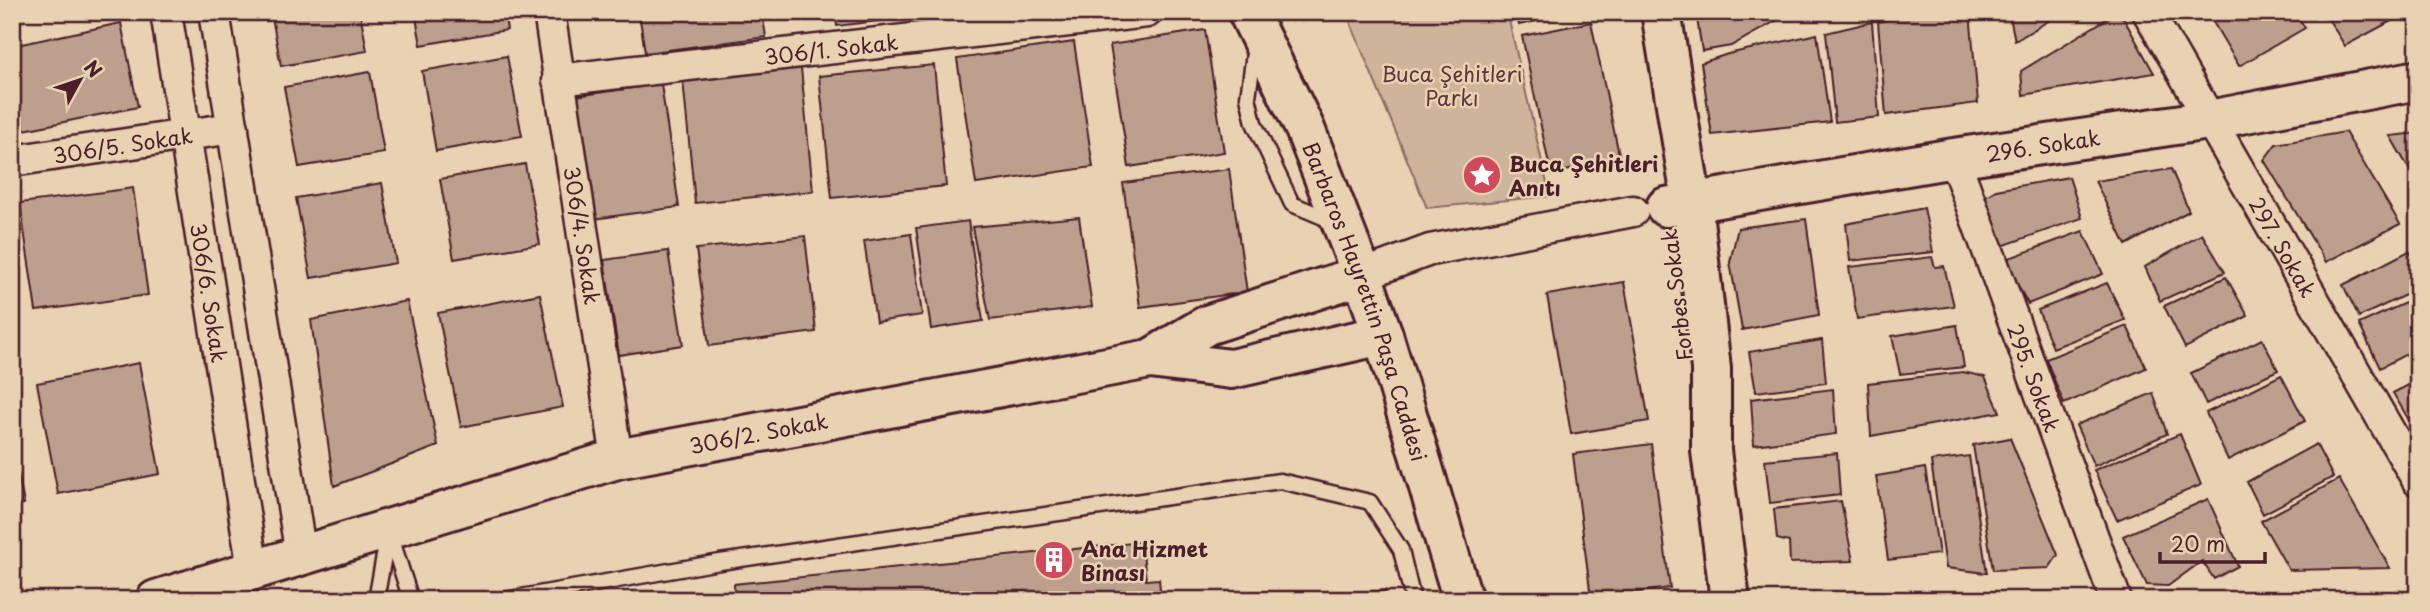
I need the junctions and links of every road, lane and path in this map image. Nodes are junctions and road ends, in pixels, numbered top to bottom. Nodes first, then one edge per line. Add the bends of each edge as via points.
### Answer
1 (166, 12) edge
2 (214, 12) edge
3 (549, 12) edge
4 (1147, 12) edge
5 (1635, 12) edge
6 (1661, 12) edge
7 (2148, 12) edge
8 (1253, 23) edge
9 (558, 80) junction
10 (2418, 80) edge
11 (2209, 120) junction
12 (233, 128) junction
13 (184, 134) junction
14 (1954, 158) junction
15 (12, 161) edge
16 (1664, 208) junction
17 (1362, 275) junction
18 (1383, 335) junction
19 (1150, 359) junction
20 (617, 458) junction
21 (2418, 481) edge
22 (388, 529) junction
23 (301, 556) junction
24 (253, 570) junction
25 (156, 600) edge
26 (376, 600) edge
27 (411, 600) edge
28 (504, 600) edge
29 (1413, 600) edge
30 (1463, 600) edge
31 (1730, 600) edge
32 (2116, 600) edge

1 - 13 street, 306/6. Sokak
2 - 12 street
3 - 9 street, 306/4. Sokak
4 - 9 street, 306/1. Sokak
5 - 16 street, Forbes Sokak
6 - 16 street, Forbes Sokak
7 - 11 street, 297. Sokak
8 - 17 street, Barbaros Hayrettin Paşa Caddesi via 1305,129
9 - 20 street, 306/4. Sokak
10 - 11 street, 296. Sokak
11 - 14 street, 296. Sokak
11 - 21 street, 297. Sokak
12 - 13 street, 306/5. Sokak
12 - 23 street
13 - 15 street, 306/5. Sokak
13 - 24 street, 306/6. Sokak
14 - 16 street, 296. Sokak
14 - 32 street, 295. Sokak
16 - 17 street via 1430,250
16 - 31 street, Forbes Sokak via 1711,369 1711,451
17 - 18 street, Barbaros Hayrettin Paşa Caddesi
17 - 19 street, 306/2. Sokak via 1207,325
18 - 19 street via 1231,369
18 - 30 street, Barbaros Hayrettin Paşa Caddesi
19 - 20 street, 306/2. Sokak
20 - 22 street, 306/2. Sokak
22 - 23 street, 306/2. Sokak
22 - 26 lane
22 - 27 lane
23 - 24 street, 306/2. Sokak
24 - 25 street, 306/2. Sokak
28 - 29 lane via 720,562 1280,481 1370,502 1401,550

